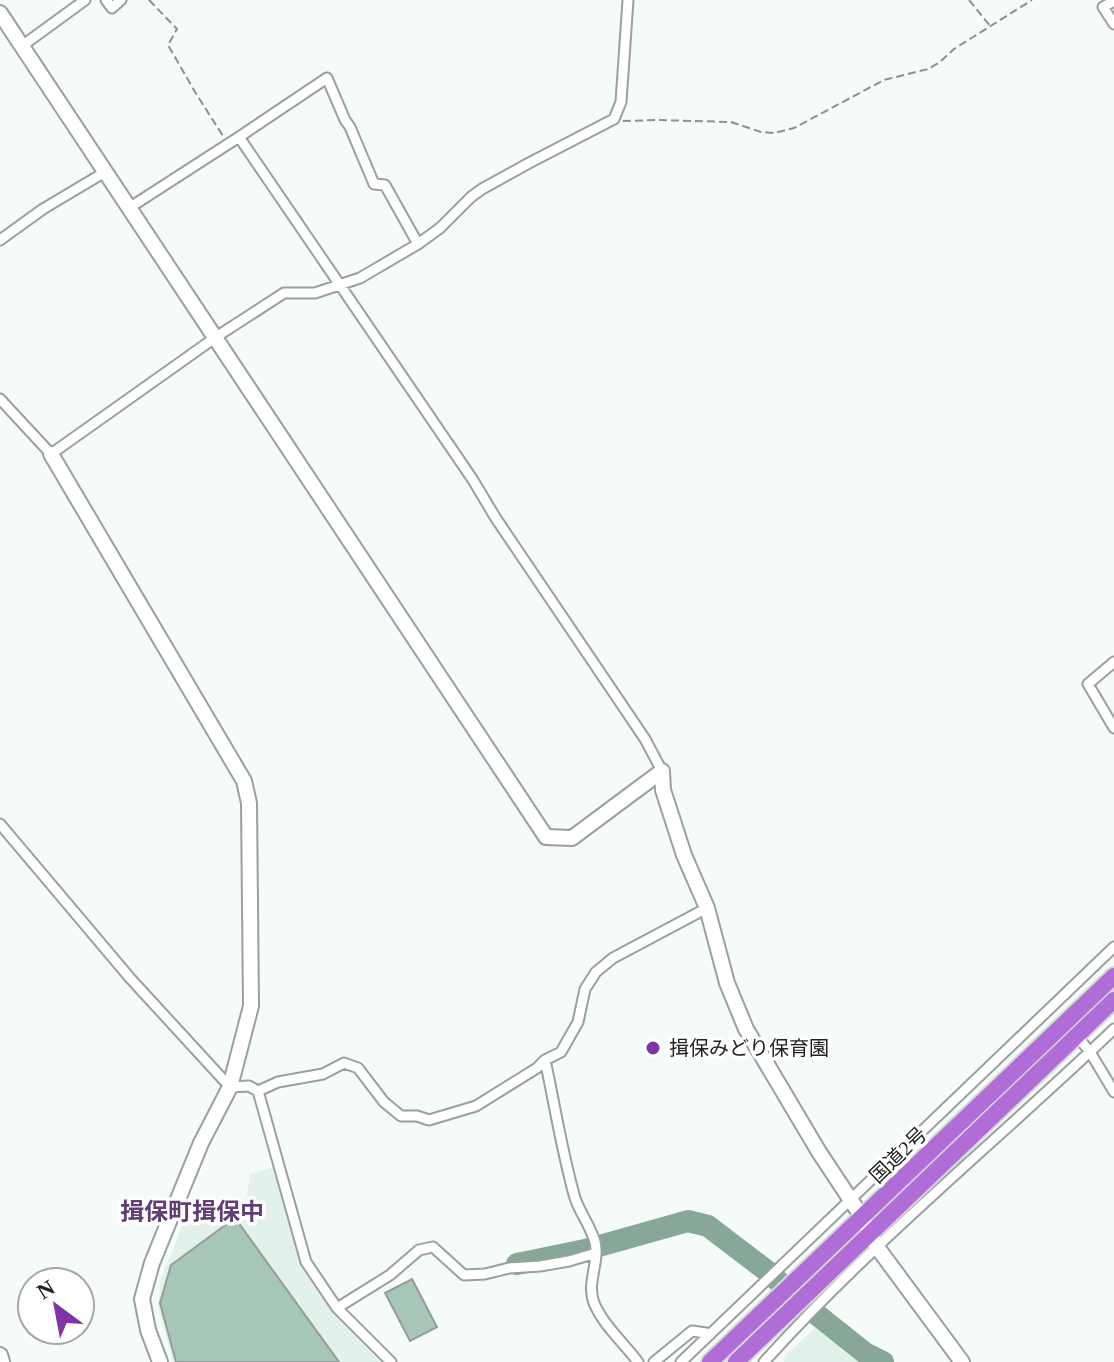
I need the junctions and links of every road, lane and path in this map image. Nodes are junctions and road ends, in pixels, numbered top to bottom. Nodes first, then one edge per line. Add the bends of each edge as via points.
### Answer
1 (85, 0) edge
2 (106, 0) edge
3 (121, 0) edge
4 (149, 0) edge
5 (628, 0) edge
6 (969, 0) edge
7 (1032, 0) edge
8 (1114, 1) edge
9 (0, 13) edge
10 (1114, 24) edge
11 (992, 27) junction
12 (22, 46) junction
13 (614, 119) junction
14 (239, 137) junction
15 (228, 144) junction
16 (105, 172) junction
17 (129, 208) junction
18 (0, 240) edge
19 (418, 244) junction
20 (339, 286) junction
21 (216, 337) junction
22 (0, 399) edge
23 (51, 454) junction
24 (1114, 662) edge
25 (1114, 728) edge
26 (662, 771) junction
27 (0, 824) edge
28 (707, 908) junction
29 (1114, 947) edge
30 (1114, 976) edge
31 (1114, 1000) edge
32 (1114, 1029) edge
33 (1077, 1036) junction
34 (1090, 1052) junction
35 (545, 1060) junction
36 (230, 1087) junction
37 (258, 1091) junction
38 (1114, 1092) edge
39 (850, 1199) junction
40 (870, 1232) junction
41 (596, 1253) junction
42 (337, 1308) junction
43 (796, 1316) junction
44 (706, 1333) dead end
45 (0, 1355) edge
46 (2, 1362) edge
47 (160, 1362) edge
48 (391, 1362) edge
49 (637, 1362) edge
50 (654, 1362) edge
51 (681, 1362) edge
52 (710, 1362) edge
53 (736, 1362) edge
54 (764, 1362) edge
55 (962, 1362) edge

1 - 12 street
2 - 3 street via 112,8
4 - 15 path via 177,29 168,45
5 - 13 street via 621,102
6 - 11 path
7 - 11 path
8 - 10 street via 1103,7
9 - 12 street
11 - 13 path via 928,69 884,80 784,130 761,132 731,122
12 - 16 street
13 - 19 street via 482,189
14 - 15 street
14 - 19 street via 327,78 374,184 385,185
14 - 20 street
15 - 17 street
16 - 17 street
16 - 18 street
17 - 21 street
19 - 20 street
20 - 21 street via 284,293
20 - 26 street
21 - 23 street
21 - 26 street via 546,837 572,838
22 - 23 street
23 - 36 street via 244,781 249,803 251,1006
24 - 25 street via 1088,684
26 - 28 street via 684,855
27 - 36 street
28 - 35 street via 596,972 561,1052
28 - 39 street via 746,1029
29 - 39 street
30 - 40 highway, 国道2号
31 - 33 highway, 国道2号
32 - 34 street
33 - 34 street
33 - 40 highway, 国道2号
34 - 38 street
34 - 40 street
35 - 37 street via 476,1106 429,1120 401,1116 358,1068 344,1063
35 - 41 street via 576,1200
36 - 37 street
36 - 47 street via 201,1143 142,1299
37 - 42 street via 306,1262
39 - 40 street
39 - 51 street
40 - 43 highway, 国道2号
40 - 52 highway, 国道2号 via 797,1279
40 - 55 street
41 - 42 street via 464,1275 433,1247 419,1250
41 - 49 street via 593,1302
42 - 48 street
43 - 53 highway, 国道2号
43 - 54 street
44 - 50 street via 692,1331
45 - 46 street

